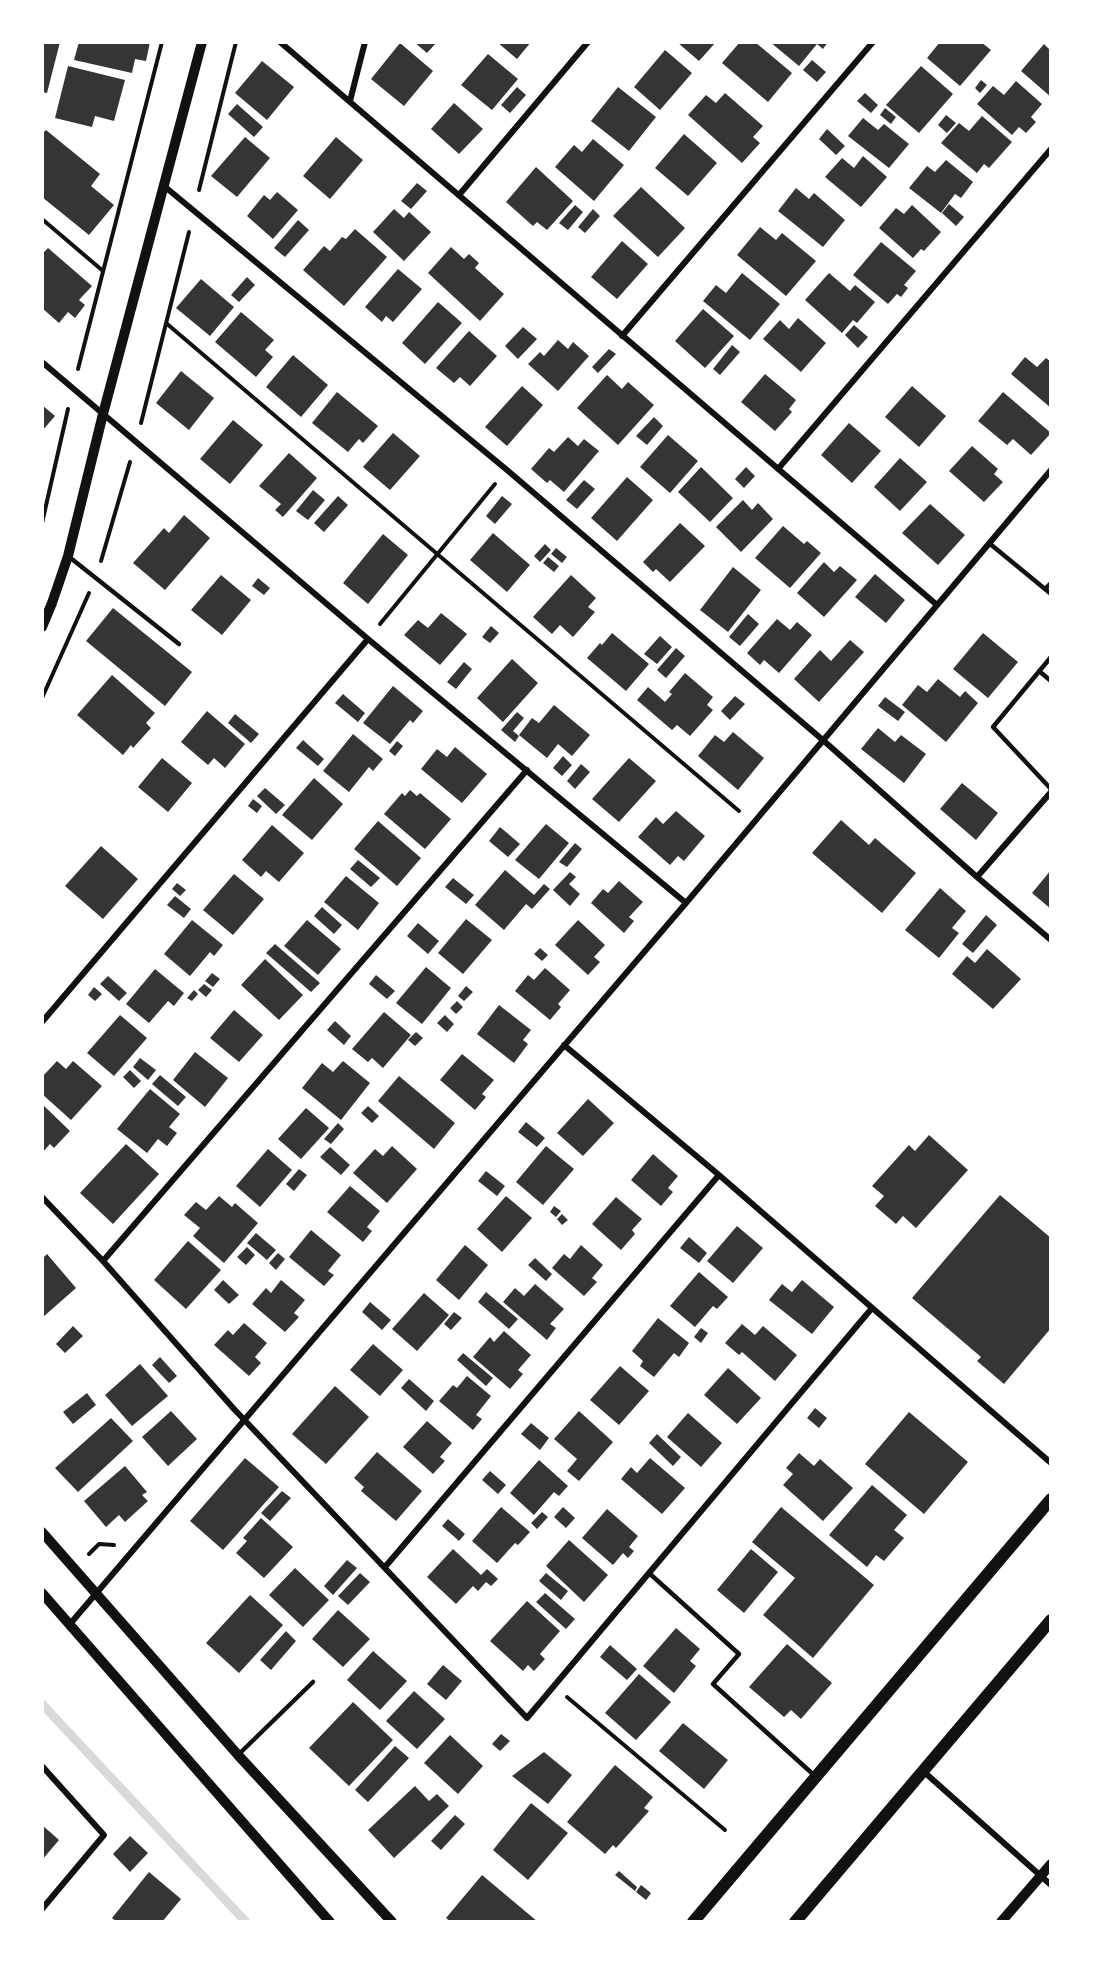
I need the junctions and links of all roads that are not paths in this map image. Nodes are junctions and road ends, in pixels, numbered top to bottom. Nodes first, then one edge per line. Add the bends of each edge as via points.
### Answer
1 (202, 42) edge
2 (280, 42) edge
3 (365, 42) edge
4 (588, 42) edge
5 (873, 42) edge
6 (350, 101) junction
7 (1051, 148) edge
8 (164, 186) junction
9 (459, 195) junction
10 (622, 336) junction
11 (42, 362) edge
12 (103, 414) junction
13 (778, 469) junction
14 (1051, 470) edge
15 (989, 543) junction
16 (68, 556) junction
17 (1051, 583) edge
18 (1045, 590) junction
19 (1051, 594) edge
20 (937, 606) junction
21 (42, 627) edge
22 (368, 639) junction
23 (179, 644) dead end
24 (1051, 657) edge
25 (1039, 671) junction
26 (1051, 681) edge
27 (824, 741) junction
28 (527, 770) junction
29 (1051, 790) edge
30 (977, 877) junction
31 (687, 903) junction
32 (1051, 940) edge
33 (42, 1022) edge
34 (564, 1045) junction
35 (718, 1175) junction
36 (42, 1197) edge
37 (103, 1261) junction
38 (872, 1308) junction
39 (244, 1420) junction
40 (1051, 1463) edge
41 (1051, 1499) edge
42 (42, 1532) edge
43 (385, 1567) junction
44 (649, 1573) junction
45 (42, 1593) edge
46 (97, 1593) junction
47 (1051, 1620) edge
48 (70, 1624) junction
49 (313, 1682) dead end
50 (238, 1755) junction
51 (42, 1766) edge
52 (923, 1771) junction
53 (818, 1778) junction
54 (1051, 1864) edge
55 (1040, 1876) junction
56 (1051, 1885) edge
57 (42, 1909) edge
58 (330, 1922) edge
59 (392, 1922) edge
60 (693, 1922) edge
61 (795, 1922) edge
62 (1001, 1922) edge

1 - 8 street
2 - 6 street
3 - 6 street
4 - 9 street
5 - 10 street
6 - 9 street
7 - 13 street
8 - 12 street
8 - 27 street via 507,470
9 - 10 street
10 - 13 street
11 - 12 street
12 - 16 street
12 - 22 street
13 - 20 street
14 - 15 street
15 - 18 lane
15 - 20 street
16 - 21 street
16 - 23 lane
17 - 18 lane
18 - 19 lane
20 - 27 street
22 - 28 street
22 - 33 street
24 - 25 lane
25 - 26 lane
25 - 29 lane via 993,727
27 - 30 street
27 - 31 street
28 - 31 street
28 - 37 street
29 - 30 street
30 - 32 street
31 - 34 street
34 - 35 street
34 - 39 street
35 - 38 street
35 - 43 street
36 - 37 street
37 - 39 street
38 - 40 street
38 - 44 street
39 - 43 street
39 - 46 street
41 - 53 main road
42 - 46 street
43 - 44 street via 527,1718
44 - 53 lane via 739,1654 713,1684
45 - 48 street
46 - 48 street
46 - 50 street
47 - 52 main road
48 - 58 street
49 - 50 lane
50 - 59 street
51 - 57 street via 104,1835
52 - 55 street
52 - 61 main road
53 - 60 main road
54 - 55 street
55 - 56 street
55 - 62 street

